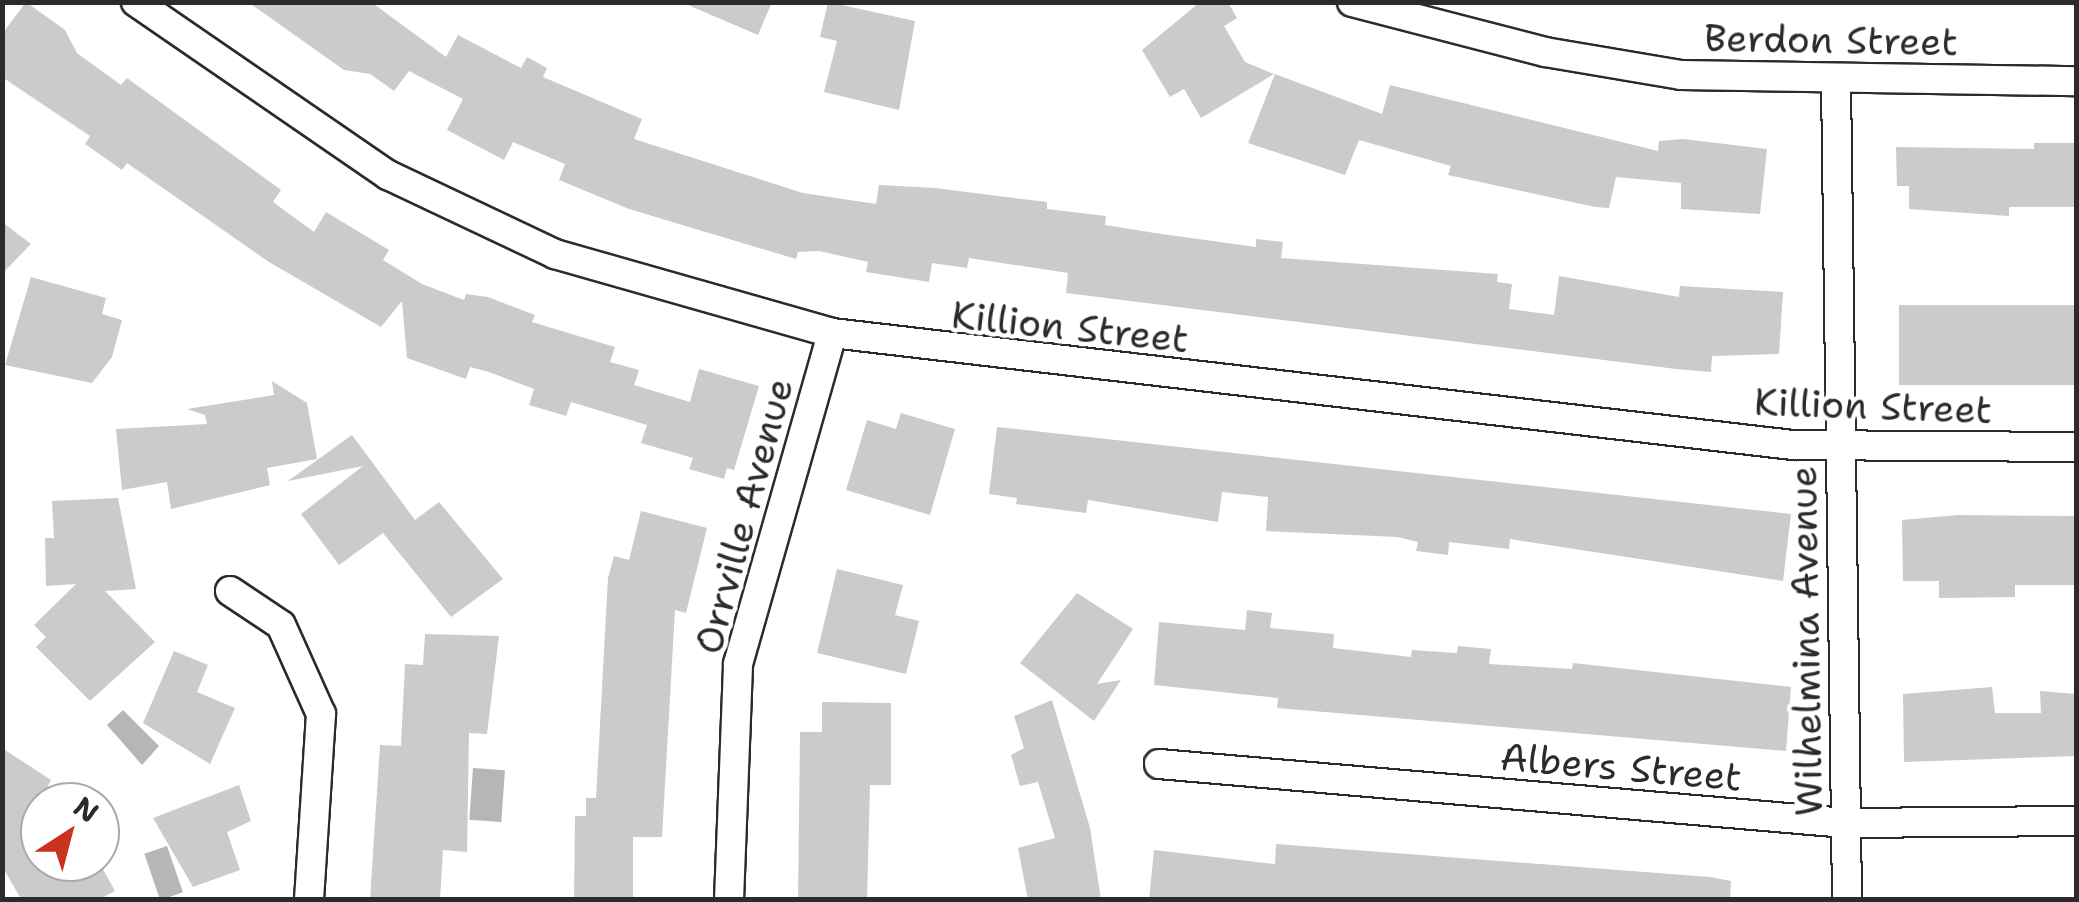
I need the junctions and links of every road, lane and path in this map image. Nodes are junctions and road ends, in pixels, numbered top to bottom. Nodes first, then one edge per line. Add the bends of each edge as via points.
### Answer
1 (136, 2) edge
2 (1352, 2) edge
3 (1836, 80) junction
4 (2076, 81) edge
5 (832, 333) junction
6 (2076, 447) edge
7 (1841, 449) junction
8 (230, 591) dead end
9 (1159, 764) dead end
10 (2076, 821) edge
11 (1846, 823) junction
12 (309, 900) edge
13 (729, 900) edge
14 (1847, 900) edge

1 - 5 street, Killion Street via 405,183 556,254
2 - 3 street, Berdon Street via 1545,52 1681,74
3 - 4 street, Berdon Street
3 - 7 street, Wilhelmina Avenue
5 - 7 street, Killion Street
5 - 13 street, Orrville Avenue via 738,664
6 - 7 street, Killion Street
7 - 11 street, Wilhelmina Avenue
8 - 12 street via 281,626 322,714
9 - 11 street, Albers Street
10 - 11 street, Albers Street
11 - 14 street, Wilhelmina Avenue

